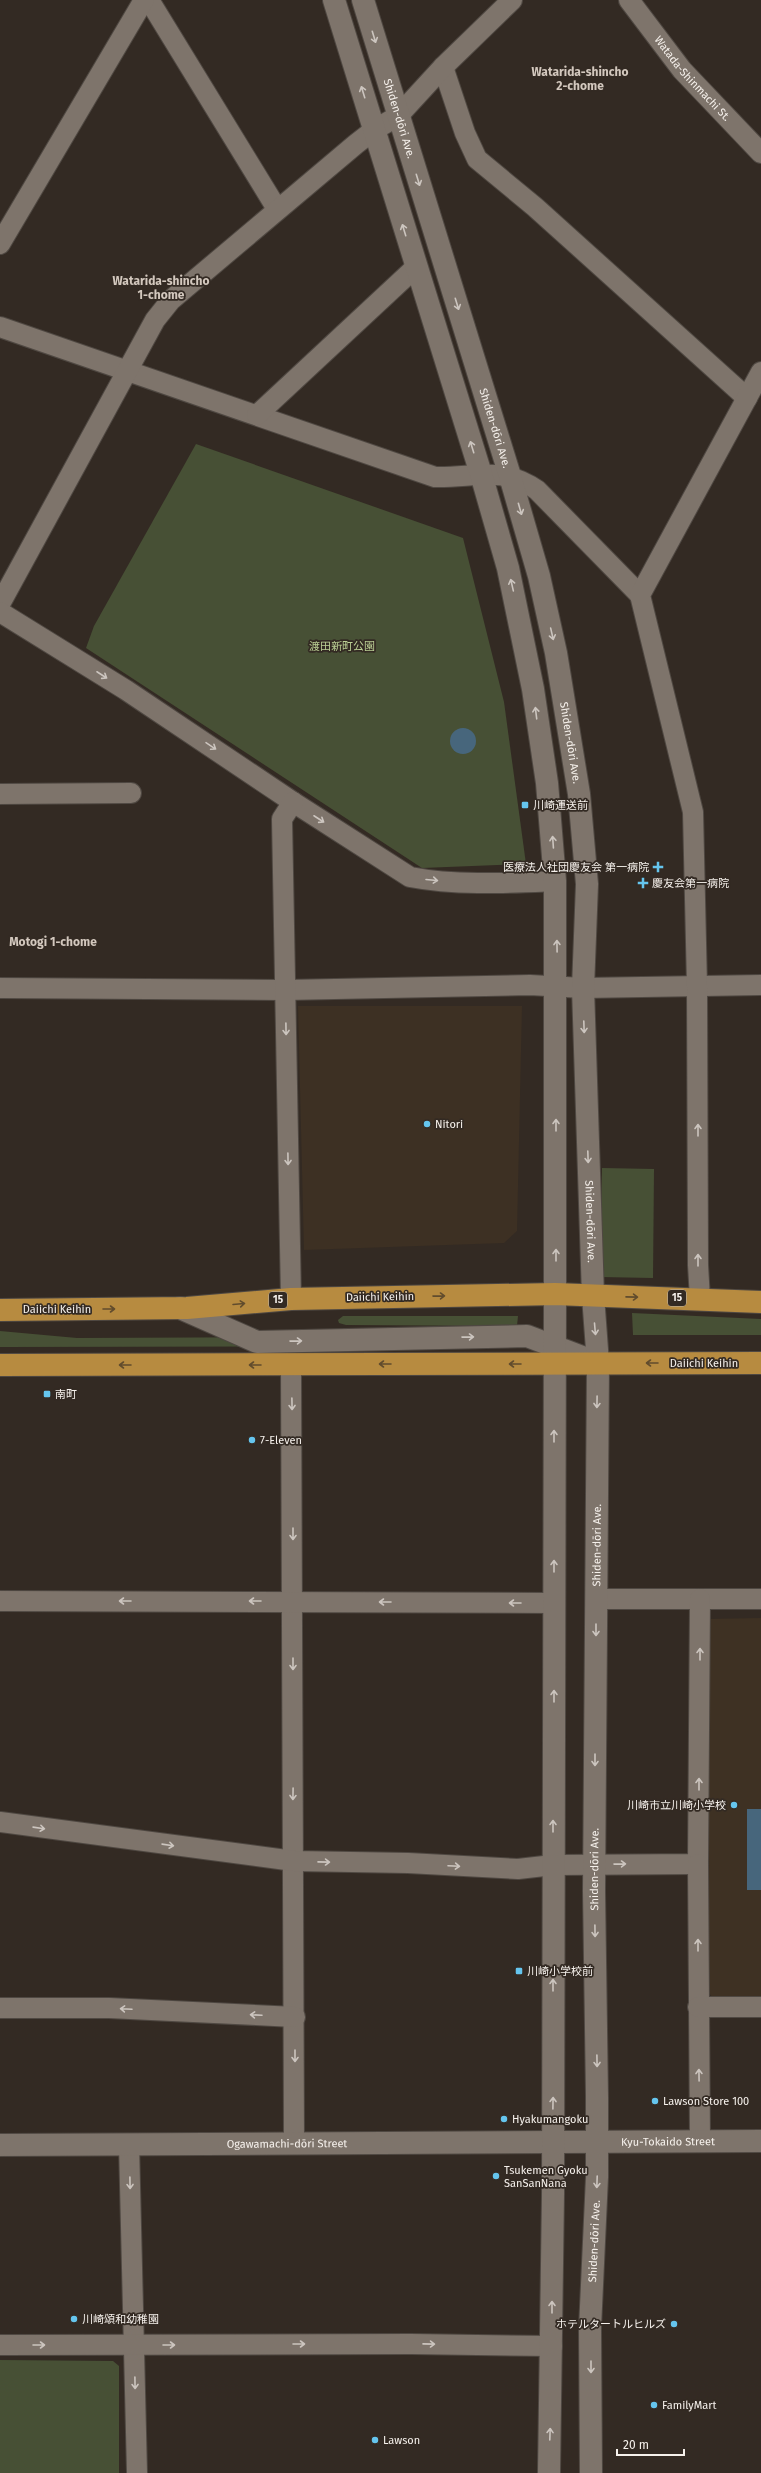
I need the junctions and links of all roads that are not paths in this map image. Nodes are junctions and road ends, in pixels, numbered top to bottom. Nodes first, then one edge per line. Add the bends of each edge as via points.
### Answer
1 (144, 0) edge
2 (149, 0) edge
3 (334, 0) edge
4 (363, 0) edge
5 (512, 0) edge
6 (628, 0) edge
7 (443, 67) junction
8 (398, 116) junction
9 (374, 130) junction
10 (761, 153) edge
11 (277, 209) junction
12 (0, 244) edge
13 (416, 267) junction
14 (0, 327) edge
15 (127, 372) junction
16 (761, 372) edge
17 (747, 398) junction
18 (257, 415) junction
19 (481, 474) junction
20 (510, 476) junction
21 (640, 595) junction
22 (0, 604) edge
23 (0, 612) edge
24 (131, 793) dead end
25 (0, 794) edge
26 (293, 802) junction
27 (556, 881) junction
28 (557, 985) junction
29 (761, 985) edge
30 (697, 986) junction
31 (0, 988) edge
32 (583, 988) junction
33 (285, 990) junction
34 (555, 1294) junction
35 (592, 1296) junction
36 (291, 1299) junction
37 (700, 1299) junction
38 (761, 1302) edge
39 (180, 1308) junction
40 (0, 1310) edge
41 (555, 1355) junction
42 (598, 1363) junction
43 (761, 1363) edge
44 (0, 1365) edge
45 (292, 1365) junction
46 (596, 1599) junction
47 (700, 1599) junction
48 (761, 1599) edge
49 (0, 1601) edge
50 (293, 1602) junction
51 (554, 1603) junction
52 (0, 1822) edge
53 (294, 1861) junction
54 (594, 1864) junction
55 (698, 1864) junction
56 (553, 1865) junction
57 (698, 2007) junction
58 (761, 2007) edge
59 (0, 2008) edge
60 (295, 2017) junction
61 (761, 2141) edge
62 (552, 2142) junction
63 (575, 2142) joint
64 (700, 2142) junction
65 (294, 2143) junction
66 (597, 2143) junction
67 (129, 2144) junction
68 (0, 2145) edge
69 (0, 2345) edge
70 (134, 2345) junction
71 (552, 2346) junction
72 (137, 2473) edge
73 (549, 2473) edge
74 (591, 2473) edge

1 - 12 street
2 - 11 street
9 -> 3 street
4 -> 8 street, Shiden-dōri Ave.
5 - 7 street
6 - 10 street, Watada-Shinmachi St. via 682,70
7 - 8 street
7 - 17 street via 465,133 477,159 536,207
8 - 9 street
8 -> 20 street, Shiden-dōri Ave.
9 - 11 street
13 -> 9 street
11 - 15 street via 171,300 155,320
13 - 18 street
19 -> 13 street
14 - 15 street
15 - 18 street
15 - 22 street
16 - 17 street
17 - 21 street
18 - 19 street via 435,477 459,478
19 - 20 street
27 -> 19 street via 547,782 522,626
20 - 21 street via 521,479 537,490
20 -> 32 street, Shiden-dōri Ave. via 539,576 556,653 579,794 588,884
21 - 30 street via 693,812
23 -> 26 street via 69,654
24 - 25 street
26 -> 27 street via 410,877 510,883
26 - 33 street via 282,818
28 -> 27 street
28 - 32 street
28 - 33 street
34 -> 28 street
29 - 30 street
30 - 32 street
37 -> 30 street
31 - 33 street
32 -> 35 street, Shiden-dōri Ave.
33 -> 36 street
34 - 35 highway, Daiichi Keihin / 15
36 -> 34 highway, Daiichi Keihin / 15
34 - 41 street
35 -> 37 highway, Daiichi Keihin / 15
35 -> 42 street, Shiden-dōri Ave.
39 -> 36 highway, Daiichi Keihin / 15
37 - 38 highway, Daiichi Keihin / 15
40 -> 39 highway, Daiichi Keihin / 15
39 -> 41 street via 257,1342 527,1336
41 - 42 highway, Daiichi Keihin
41 -> 45 highway, Daiichi Keihin
51 -> 41 street
43 -> 42 highway, Daiichi Keihin
42 -> 46 street, Shiden-dōri Ave.
45 -> 44 highway, Daiichi Keihin
45 -> 50 street
46 - 47 street
46 -> 54 street, Shiden-dōri Ave.
47 - 48 street
55 -> 47 street
50 -> 49 street
51 -> 50 street
50 -> 53 street
56 -> 51 street
52 -> 53 street
53 -> 56 street via 408,1863 518,1869
53 - 60 street
54 -> 55 street
54 - 56 street
54 -> 66 street, Shiden-dōri Ave.
57 -> 55 street
62 -> 56 street
57 - 58 street
64 -> 57 street
60 -> 59 street via 109,2008
60 -> 65 street
61 - 64 street, Kyu-Tokaido Street
62 - 63 street, Ogawamachi-dōri Street
62 - 65 street, Ogawamachi-dōri Street
71 -> 62 street
63 - 66 street, Kyu-Tokaido Street
64 - 66 street, Kyu-Tokaido Street
65 - 67 street, Ogawamachi-dōri Street
66 -> 74 street, Shiden-dōri Ave. via 590,2328
67 - 68 street, Ogawamachi-dōri Street
67 -> 70 street
69 -> 70 street
70 -> 71 street
70 -> 72 street
73 -> 71 street

